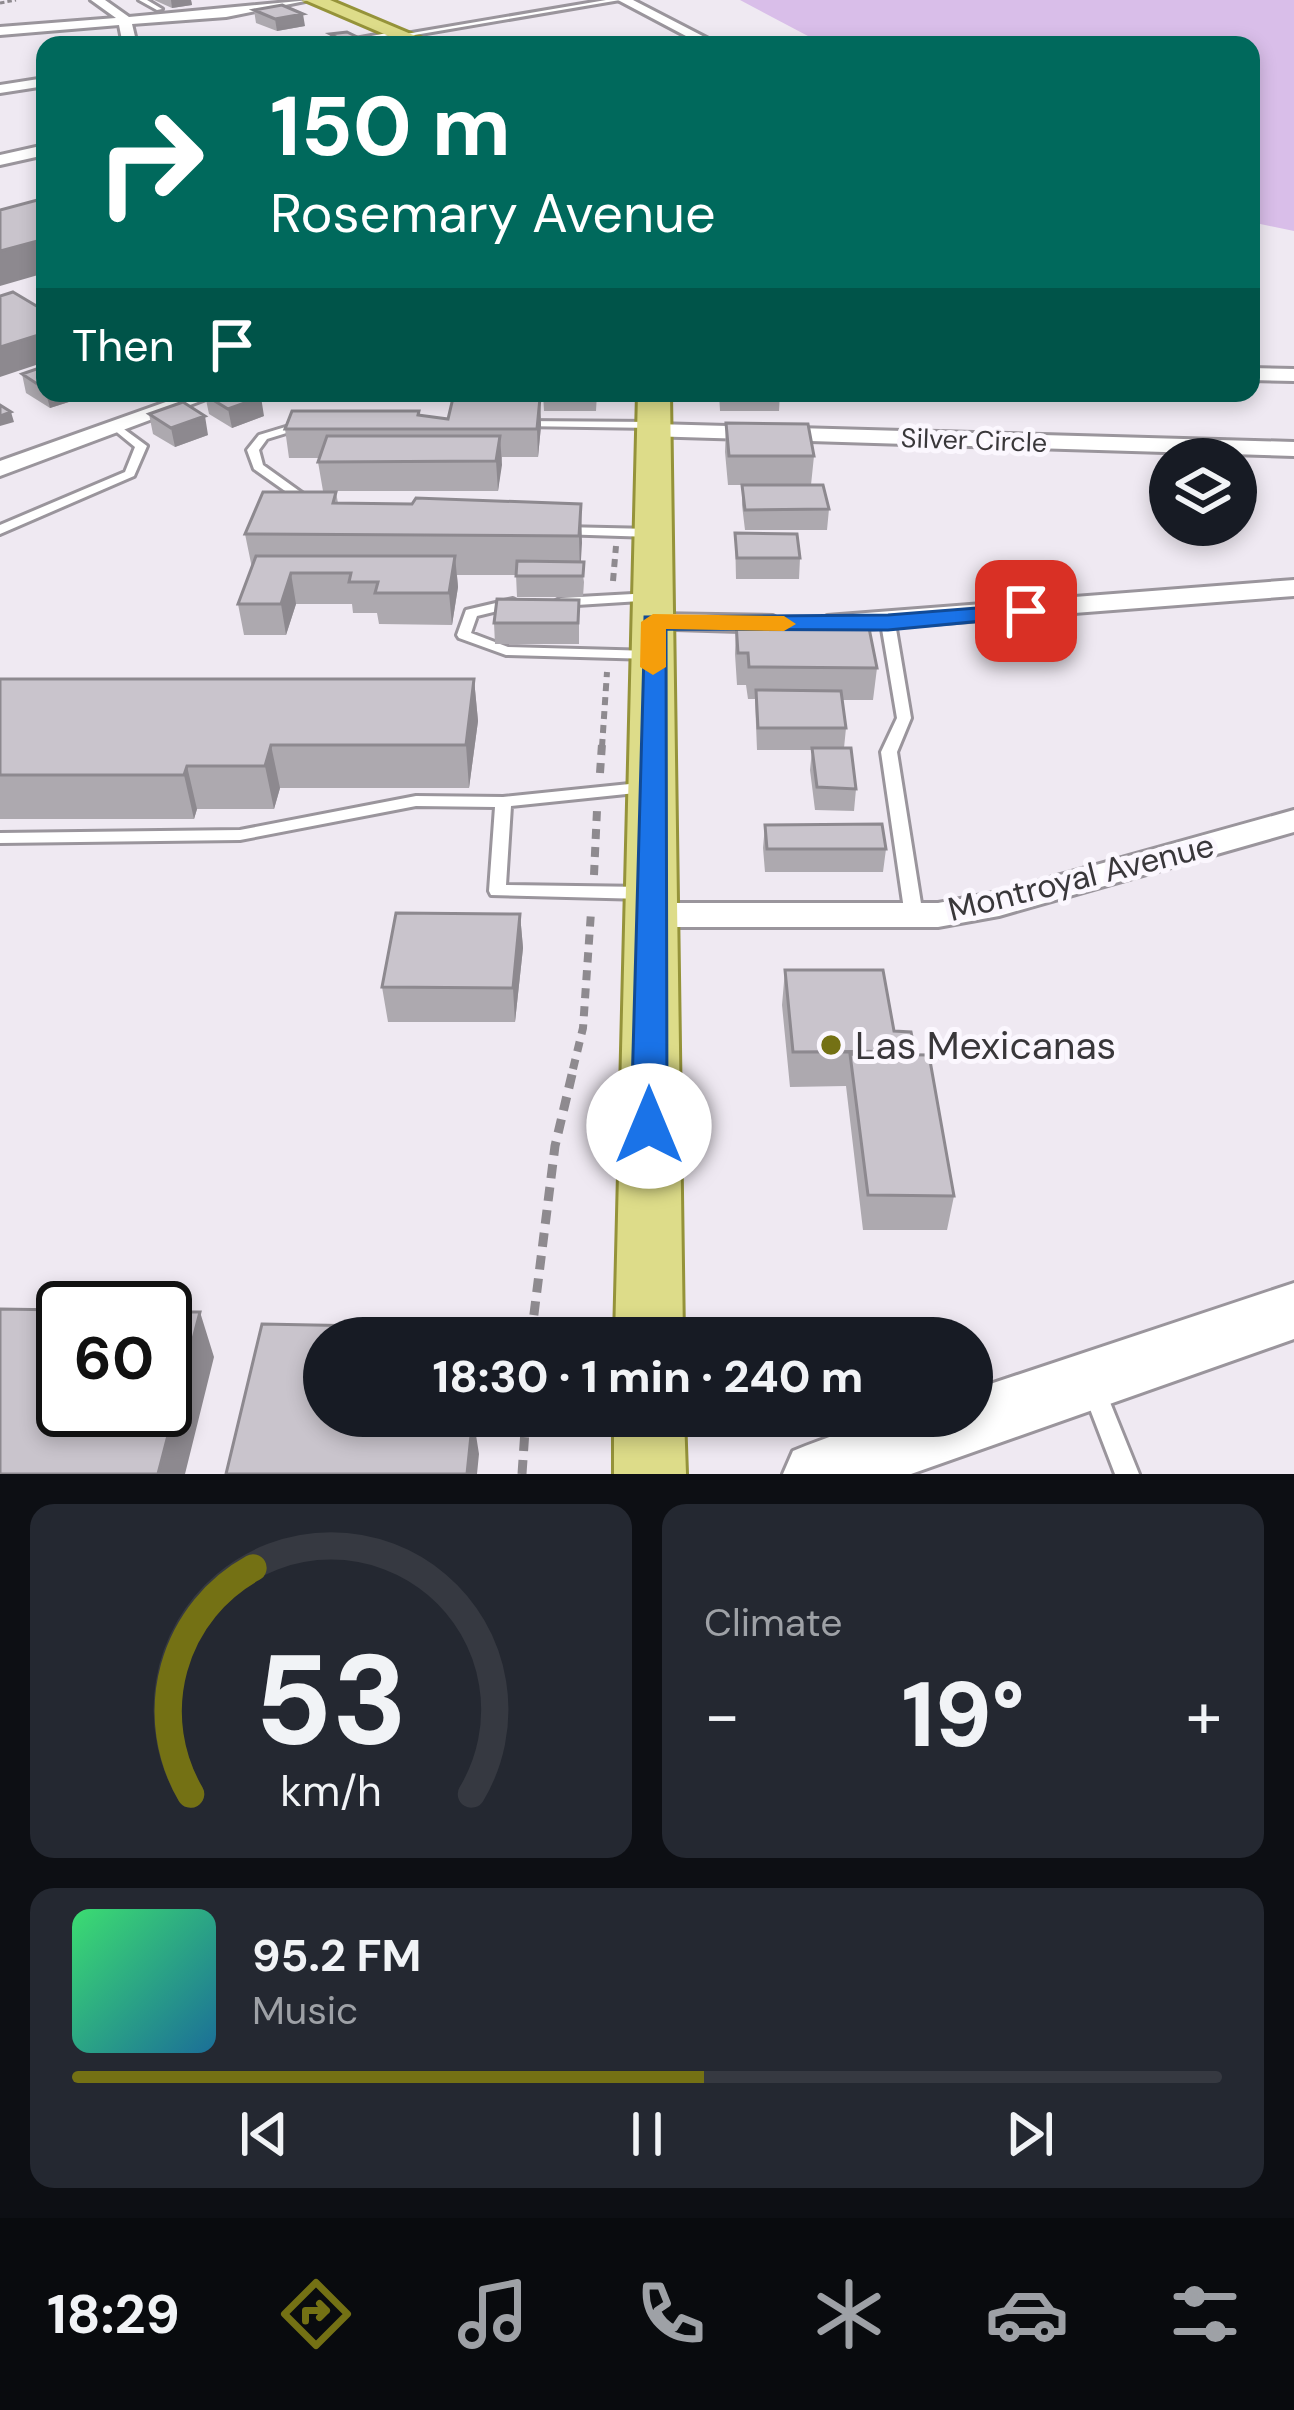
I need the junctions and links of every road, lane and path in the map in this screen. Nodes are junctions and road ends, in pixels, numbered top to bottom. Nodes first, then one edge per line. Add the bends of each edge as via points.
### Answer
1 (16, 0) edge
2 (118, 0) edge
3 (142, 0) edge
4 (304, 0) edge
5 (314, 0) edge
6 (620, 0) edge
7 (99, 1) edge
8 (0, 3) edge
9 (159, 9) dead end
10 (126, 21) junction
11 (0, 31) edge
12 (399, 33) junction
13 (128, 36) edge
14 (381, 36) edge
15 (406, 36) edge
16 (694, 36) edge
17 (36, 83) edge
18 (0, 89) edge
19 (36, 151) edge
20 (0, 160) edge
21 (1288, 375) edge
22 (1294, 397) edge
23 (186, 402) edge
24 (654, 416) edge
25 (308, 424) edge
26 (497, 424) edge
27 (117, 427) junction
28 (1294, 449) edge
29 (0, 469) edge
30 (316, 507) edge
31 (0, 530) edge
32 (536, 530) edge
33 (636, 532) junction
34 (1294, 589) edge
35 (643, 618) junction
36 (888, 623) junction
37 (608, 656) junction
38 (652, 787) junction
39 (598, 792) junction
40 (503, 802) junction
41 (1294, 821) edge
42 (0, 838) edge
43 (592, 894) junction
44 (650, 904) junction
45 (914, 916) junction
46 (1294, 1311) edge
47 (532, 1317) edge
48 (649, 1317) edge
49 (1091, 1383) junction
50 (525, 1437) edge
51 (649, 1437) edge
52 (522, 1474) edge
53 (650, 1474) edge
54 (817, 1474) edge
55 (1127, 1474) edge

1 - 8 path
2 - 7 lane
3 - 9 lane
4 - 10 street
5 - 12 main road
6 - 12 lane
6 - 16 street
7 - 10 street
10 - 11 street
10 - 13 street
12 - 14 lane
12 - 15 main road
17 - 18 street
19 - 20 street
21 - 22 street
23 - 27 street
24 - 26 lane
24 - 28 street, Silver Circle
24 - 33 main road
25 - 30 lane via 263,437 254,450 258,467
27 - 29 street
27 - 31 lane via 141,446 130,474
32 - 33 lane
33 - 35 main road
33 - 35 path
34 - 36 street
35 - 36 street
35 - 37 lane
35 - 37 lane via 496,603 470,613 464,634 506,651
35 - 38 main road
36 - 45 lane via 904,718 889,752
37 - 39 path
38 - 39 lane
38 - 44 main road
39 - 40 lane
39 - 43 path
40 - 42 lane via 416,801 240,836
40 - 43 lane via 497,891
41 - 45 street, Montroyal Avenue via 1000,904
43 - 44 lane
43 - 47 path via 584,1028 555,1146
44 - 45 street, Montroyal Avenue
44 - 48 main road
46 - 49 street
49 - 54 street
49 - 55 lane
50 - 52 path
51 - 53 main road

